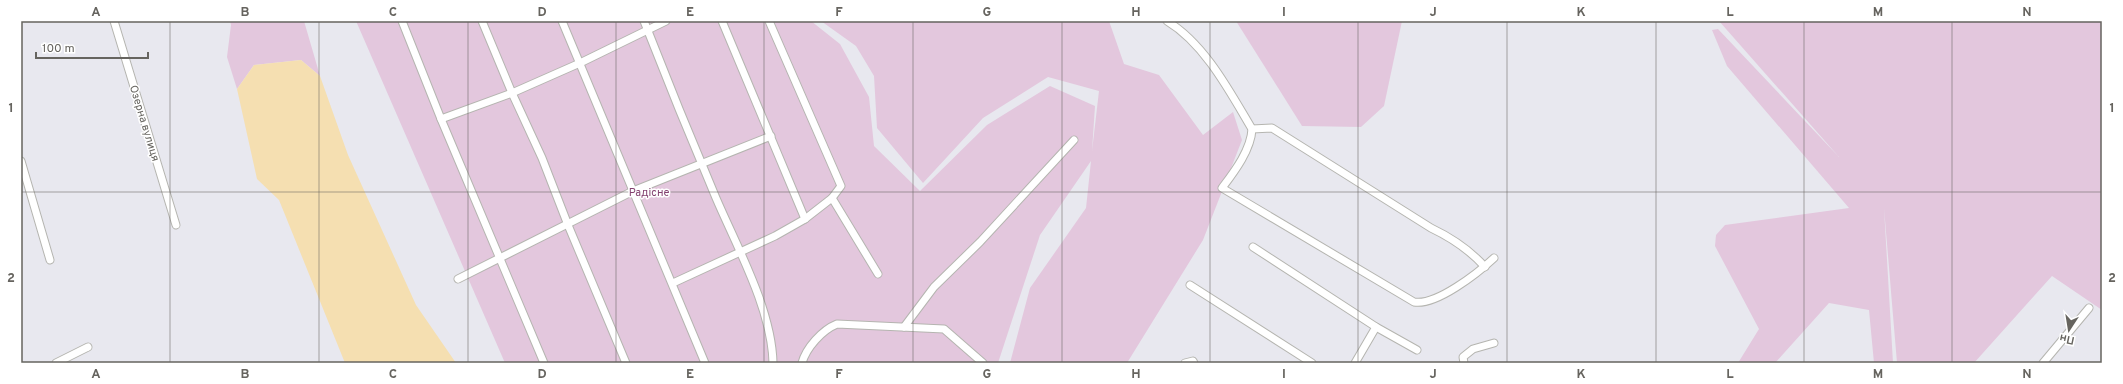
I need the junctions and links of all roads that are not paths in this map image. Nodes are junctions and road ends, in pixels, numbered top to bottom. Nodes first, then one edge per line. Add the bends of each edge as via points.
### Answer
1 (114, 21) edge
2 (402, 21) edge
3 (482, 21) edge
4 (562, 21) edge
5 (644, 21) edge
6 (666, 21) edge
7 (722, 21) edge
8 (769, 21) edge
9 (1168, 21) edge
10 (647, 30) junction
11 (580, 63) junction
12 (512, 93) junction
13 (441, 119) junction
14 (1252, 129) junction
15 (771, 136) junction
16 (1074, 140) dead end
17 (21, 161) edge
18 (701, 164) junction
19 (633, 191) junction
20 (832, 198) junction
21 (805, 219) junction
22 (176, 225) dead end
23 (568, 225) junction
24 (1253, 247) dead end
25 (740, 253) junction
26 (500, 258) junction
27 (1494, 258) dead end
28 (50, 260) dead end
29 (1485, 267) junction
30 (878, 274) dead end
31 (458, 279) dead end
32 (673, 283) junction
33 (1190, 285) dead end
34 (2089, 308) dead end
35 (904, 327) junction
36 (1376, 327) junction
37 (1494, 343) dead end
38 (88, 347) dead end
39 (1417, 350) dead end
40 (56, 363) edge
41 (544, 363) edge
42 (626, 363) edge
43 (705, 363) edge
44 (773, 363) edge
45 (802, 363) edge
46 (983, 363) edge
47 (1185, 363) edge
48 (1194, 363) edge
49 (1312, 363) edge
50 (1355, 363) edge
51 (1464, 363) edge
52 (2043, 363) edge

1 - 22 street, Озерна вулиця
2 - 13 street
3 - 12 street
4 - 11 street
5 - 10 street
6 - 10 street
7 - 15 street
8 - 20 street via 841,186
9 - 14 street via 1201,49
10 - 11 street
10 - 18 street
11 - 12 street
11 - 19 street
12 - 13 street
12 - 23 street via 542,158
13 - 26 street
14 - 29 street via 1272,128 1431,228 1455,239
14 - 29 street via 1245,153 1222,188 1366,274 1421,303 1434,299
15 - 18 street
15 - 21 street
16 - 35 street via 980,242 934,287
17 - 28 street
18 - 19 street
18 - 25 street
19 - 23 street
19 - 32 street
20 - 21 street
20 - 30 street
21 - 25 street
23 - 26 street
23 - 42 street
24 - 36 street
25 - 32 street
25 - 44 street via 764,312 773,350
26 - 31 street
26 - 41 street
27 - 29 street
32 - 43 street
33 - 49 street
34 - 52 street
35 - 45 street via 837,324 830,327 805,353
35 - 46 street via 944,329
36 - 39 street
36 - 50 street
37 - 51 street via 1473,349 1463,357
38 - 40 street
47 - 48 street

